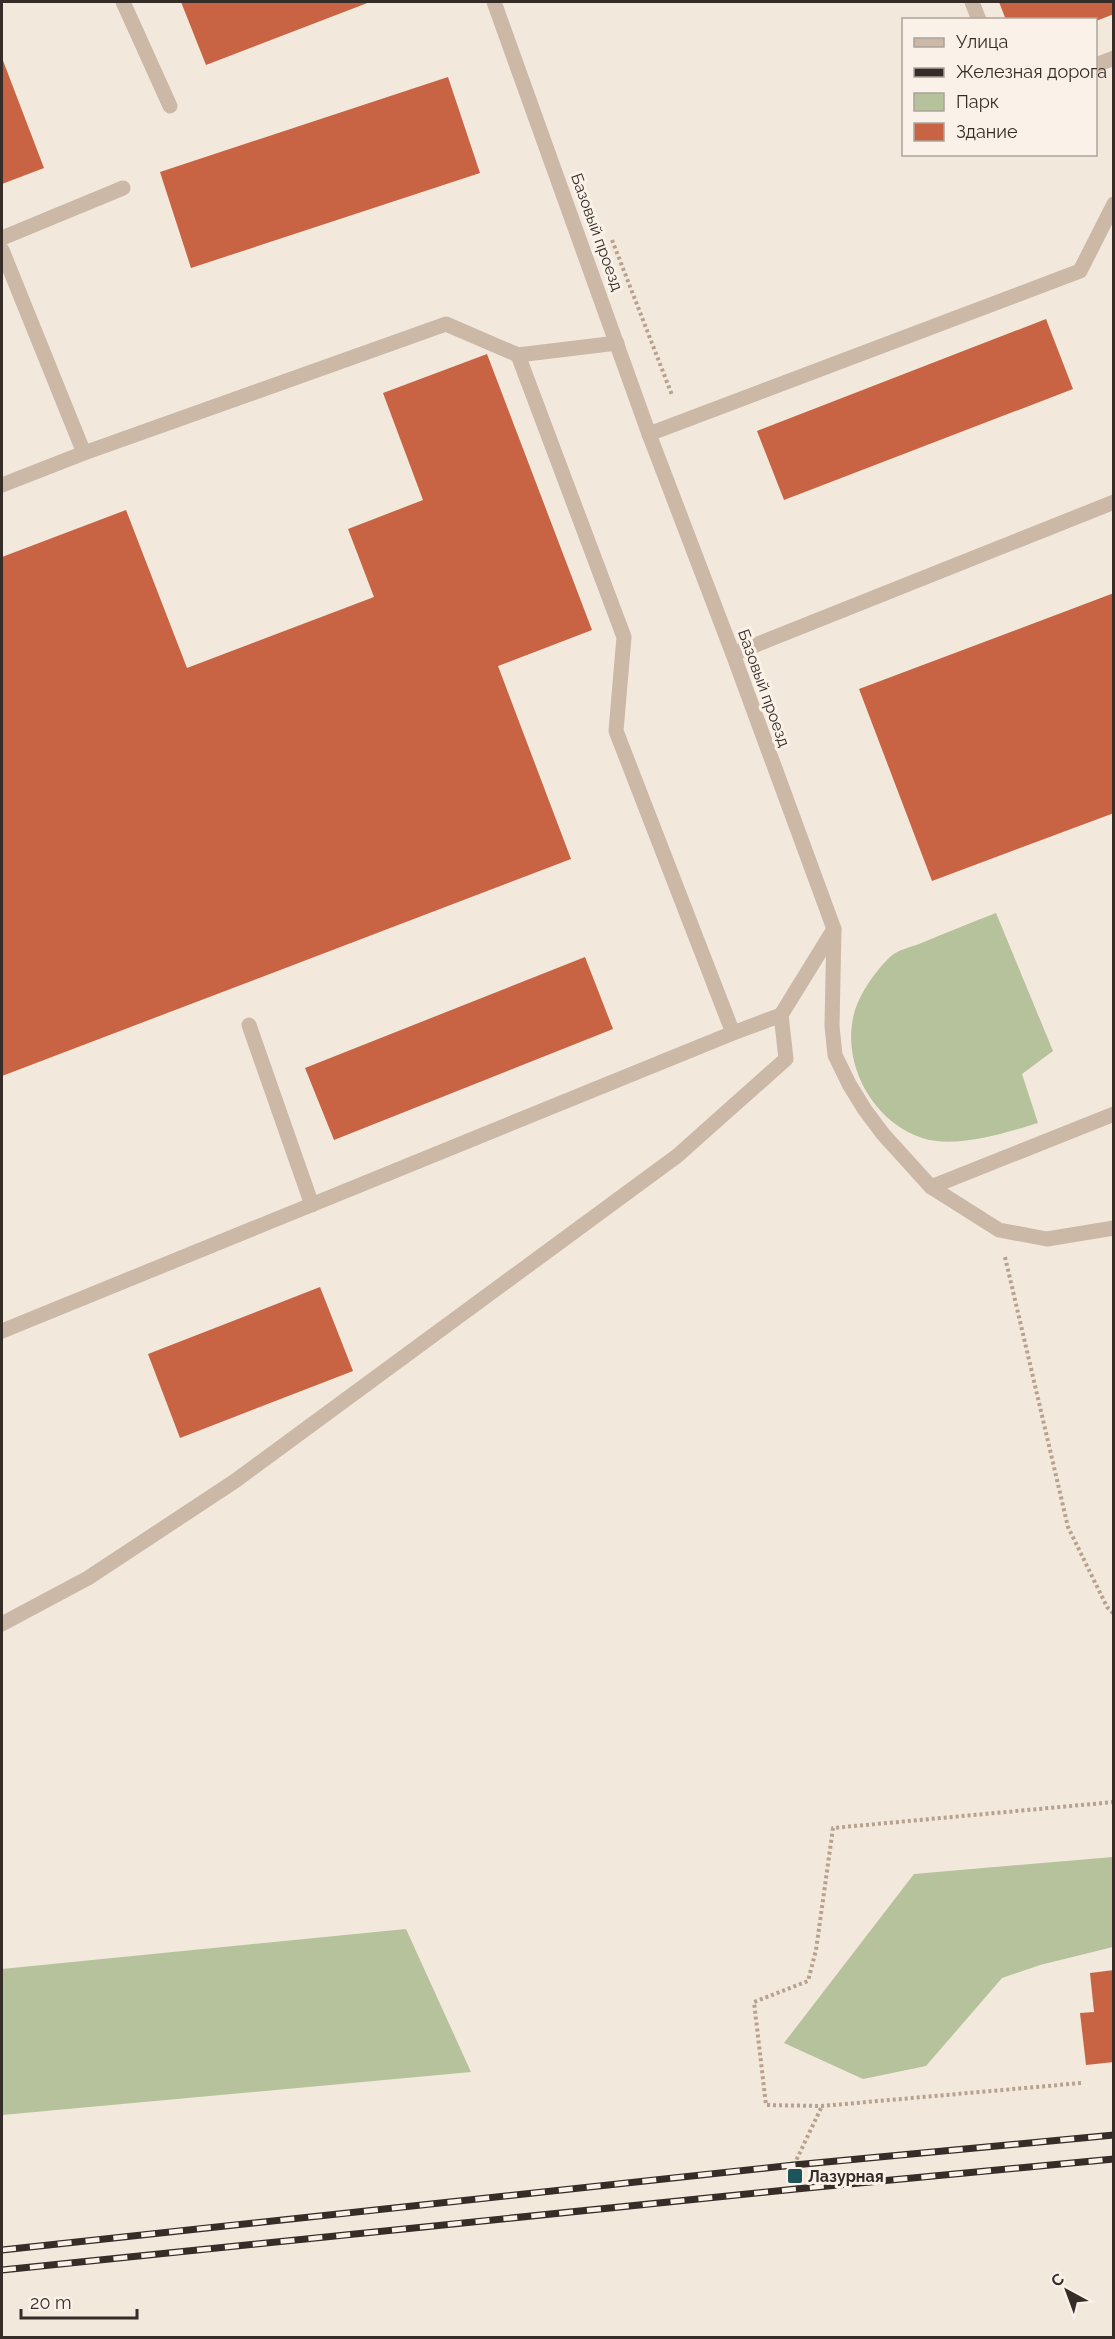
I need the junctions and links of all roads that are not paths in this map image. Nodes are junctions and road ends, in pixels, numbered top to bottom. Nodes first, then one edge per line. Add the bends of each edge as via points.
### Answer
1 (123, 2) edge
2 (494, 2) edge
3 (972, 2) edge
4 (978, 18) edge
5 (1113, 58) edge
6 (1097, 64) edge
7 (170, 106) dead end
8 (123, 188) dead end
9 (1113, 204) edge
10 (2, 238) edge
11 (2, 250) edge
12 (617, 343) junction
13 (518, 355) junction
14 (649, 434) junction
15 (84, 453) junction
16 (2, 485) edge
17 (1113, 502) edge
18 (733, 654) junction
19 (834, 929) junction
20 (781, 1015) junction
21 (249, 1025) dead end
22 (733, 1033) junction
23 (1113, 1114) edge
24 (931, 1187) junction
25 (312, 1205) junction
26 (1113, 1228) edge
27 (2, 1332) edge
28 (2, 1624) edge

1 - 7 street
2 - 12 street, Базовый проезд
3 - 4 street
5 - 6 street
8 - 10 street
9 - 14 street via 1080,271
11 - 15 street
12 - 13 street
12 - 14 street, Базовый проезд
13 - 15 street via 446,324
13 - 22 street via 624,637 616,730
14 - 18 street, Базовый проезд
15 - 16 street
17 - 18 street
18 - 19 street, Базовый проезд
19 - 20 street
19 - 24 street, Базовый проезд via 831,1016 835,1055 865,1110
20 - 22 street
20 - 28 street via 786,1059 677,1156 235,1481 88,1578
21 - 25 street
22 - 25 street
23 - 24 street
24 - 26 street, Базовый проезд via 999,1230 1047,1239
25 - 27 street

